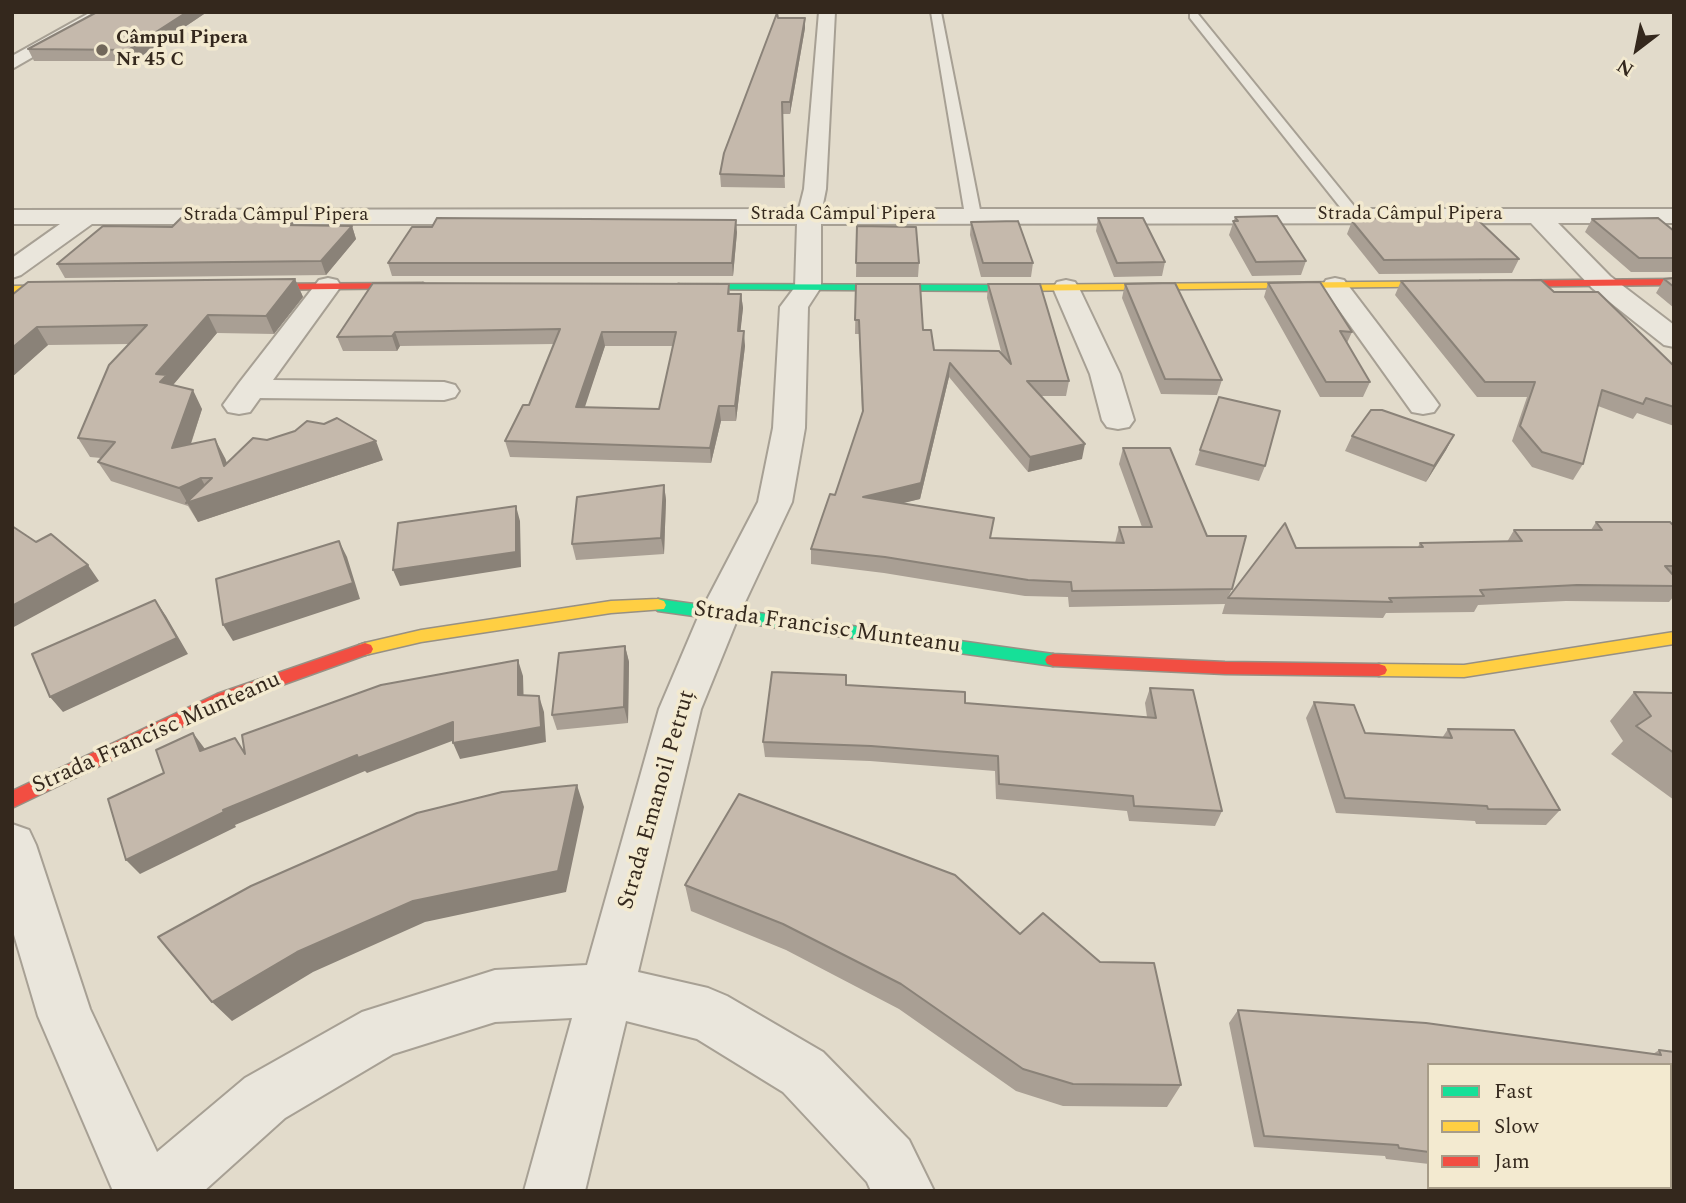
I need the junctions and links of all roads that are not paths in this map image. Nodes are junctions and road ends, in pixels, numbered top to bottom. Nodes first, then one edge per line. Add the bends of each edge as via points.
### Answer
1 (103, 12) edge
2 (827, 12) edge
3 (936, 12) edge
4 (1194, 16) dead end
5 (12, 64) edge
6 (1353, 214) junction
7 (809, 215) junction
8 (972, 215) junction
9 (1537, 216) junction
10 (1674, 216) edge
11 (12, 217) edge
12 (86, 217) junction
13 (12, 270) edge
14 (1601, 282) junction
15 (1674, 282) edge
16 (328, 286) junction
17 (438, 286) edge
18 (1335, 286) junction
19 (232, 287) edge
20 (657, 287) edge
21 (808, 287) junction
22 (95, 288) edge
23 (1066, 288) junction
24 (12, 289) edge
25 (1674, 339) edge
26 (444, 391) dead end
27 (1423, 405) dead end
28 (1118, 420) dead end
29 (719, 615) junction
30 (1674, 638) edge
31 (12, 800) edge
32 (12, 845) edge
33 (605, 990) junction
34 (144, 1191) edge
35 (158, 1191) edge
36 (554, 1191) edge
37 (904, 1191) edge

1 - 5 street
2 - 7 street, Strada Emanoil Petruț via 815,189
3 - 8 lane
4 - 6 lane
6 - 8 street, Strada Câmpul Pipera
6 - 9 street, Strada Câmpul Pipera
7 - 8 street, Strada Câmpul Pipera
7 - 12 street, Strada Câmpul Pipera
7 - 21 street, Strada Emanoil Petruț
9 - 10 street, Strada Câmpul Pipera
9 - 14 street
11 - 12 street, Strada Câmpul Pipera
12 - 13 street
14 - 15 street
14 - 18 street
14 - 25 street
16 - 17 street
16 - 19 street
16 - 26 street via 244,398
18 - 23 street
18 - 27 street
20 - 21 street
21 - 23 street
21 - 29 street, Strada Emanoil Petruț via 794,307 789,428 775,502
22 - 24 street
23 - 28 street via 1105,374
29 - 30 street, Strada Francisc Munteanu via 1073,663 1225,668 1464,671
29 - 31 street, Strada Francisc Munteanu via 663,605 611,607 421,636 348,653 223,699
29 - 33 street, Strada Emanoil Petruț via 680,709
32 - 34 street via 65,1016
33 - 35 street via 495,996 382,1031 265,1098
33 - 36 street, Strada Emanoil Petruț
33 - 37 street via 708,1015 803,1072 888,1161

